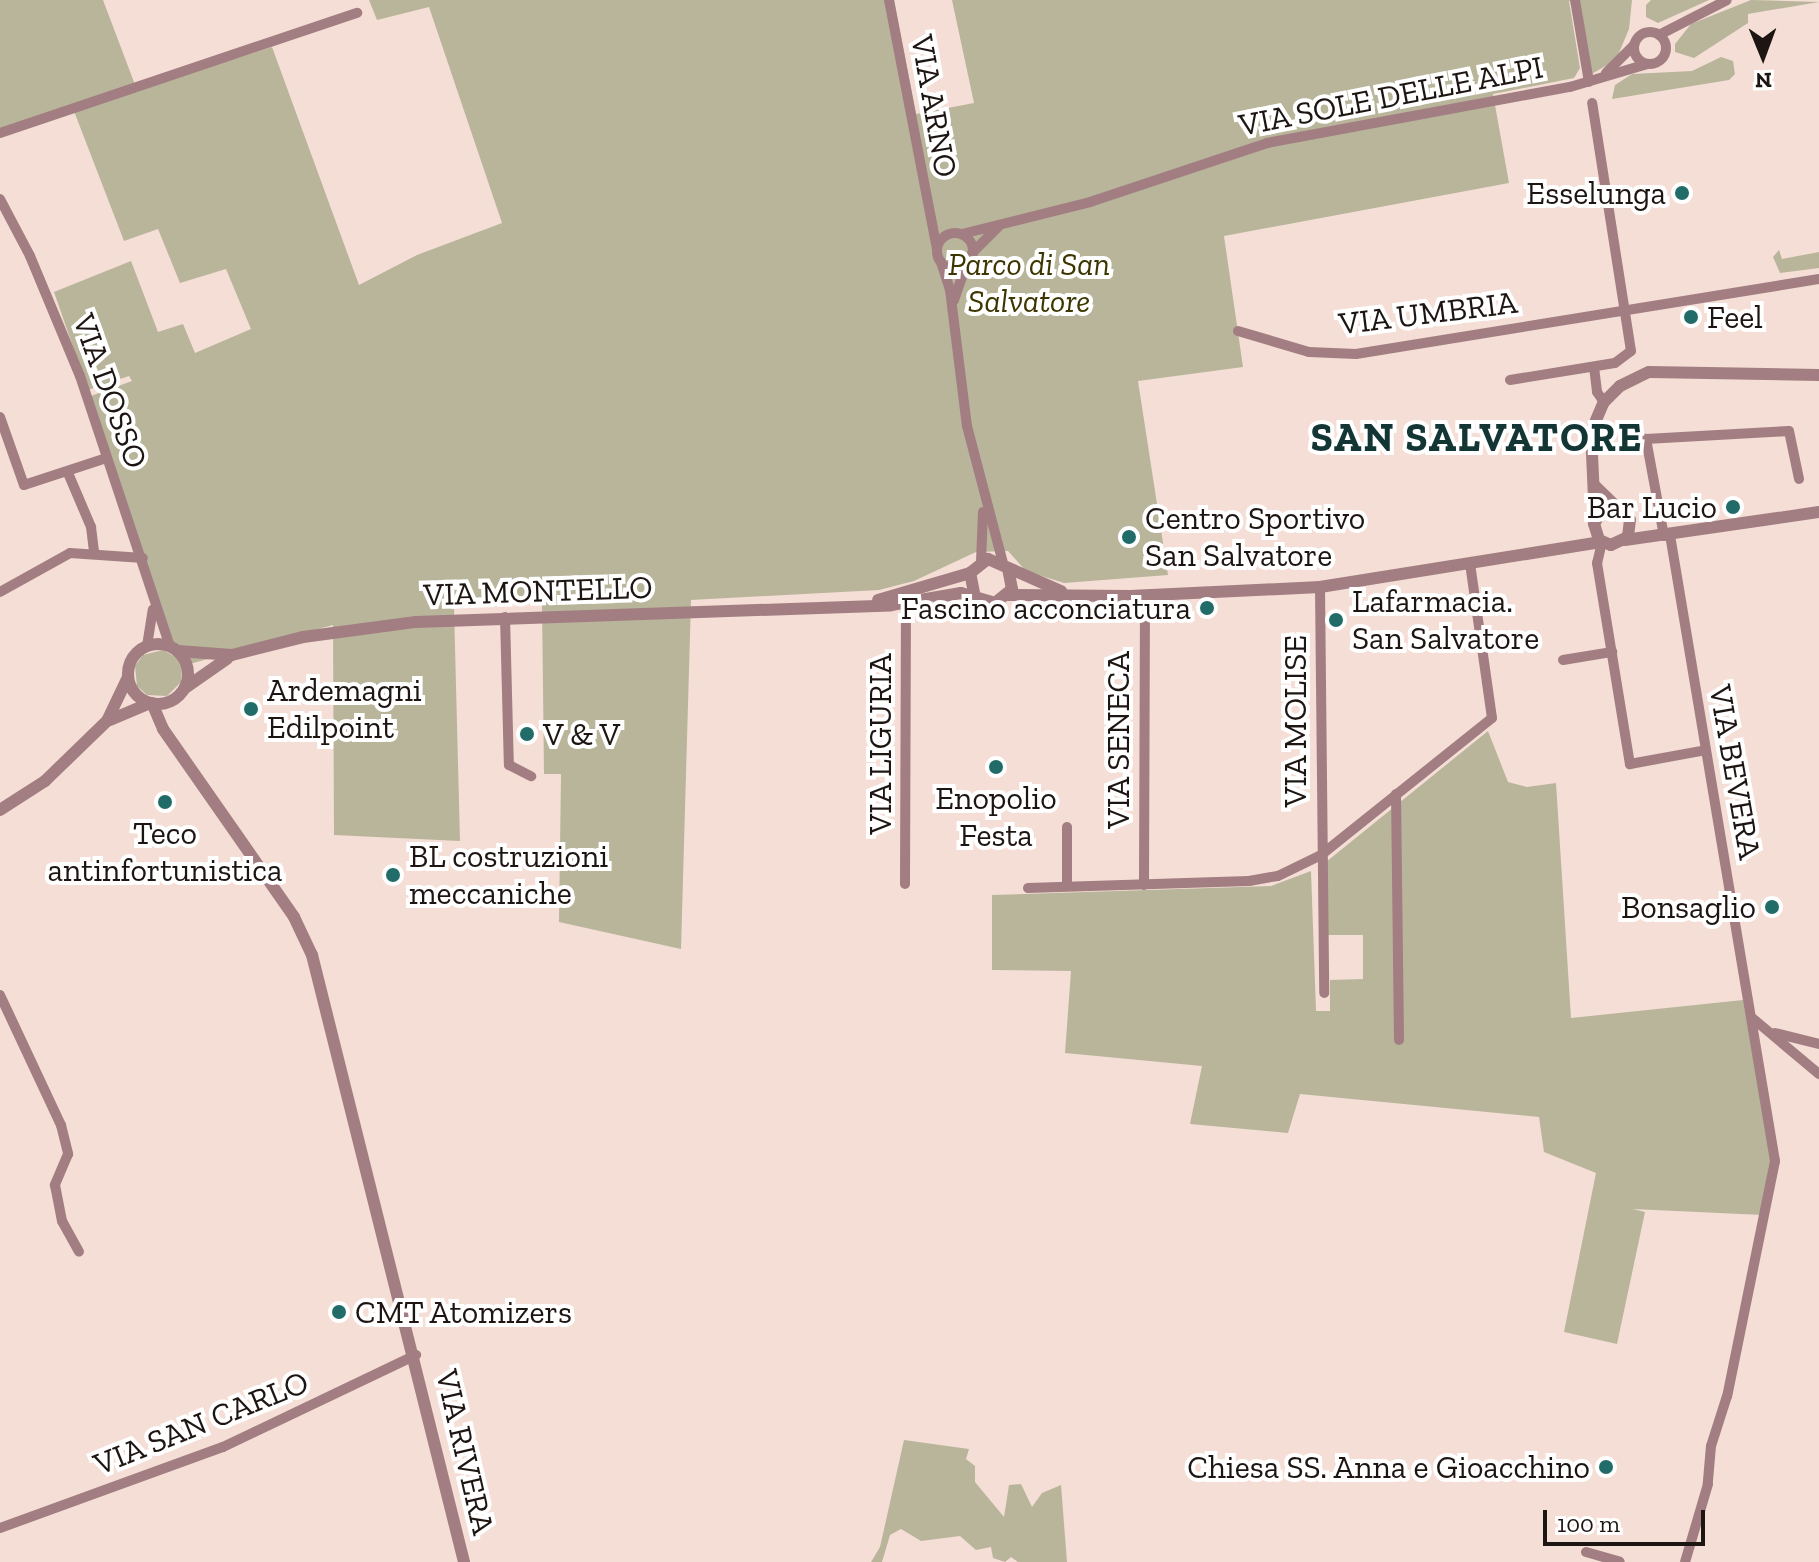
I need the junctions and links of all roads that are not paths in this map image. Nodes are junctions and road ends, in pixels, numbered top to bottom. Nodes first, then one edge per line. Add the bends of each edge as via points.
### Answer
1 (889, 0) edge
2 (1575, 0) edge
3 (1727, 0) edge
4 (1703, 10) junction
5 (357, 13) dead end
6 (1659, 35) junction
7 (1635, 43) junction
8 (1666, 46) junction
9 (1647, 64) junction
10 (1589, 82) junction
11 (1592, 103) dead end
12 (0, 133) edge
13 (0, 199) edge
14 (1019, 216) junction
15 (934, 219) junction
16 (958, 234) junction
17 (937, 249) junction
18 (972, 253) junction
19 (941, 262) junction
20 (967, 264) junction
21 (1817, 278) edge
22 (953, 310) junction
23 (1627, 310) junction
24 (1238, 331) dead end
25 (1594, 367) junction
26 (1819, 375) edge
27 (1510, 380) dead end
28 (1604, 402) junction
29 (0, 417) edge
30 (106, 458) junction
31 (68, 473) junction
32 (1799, 479) dead end
33 (1593, 483) junction
34 (982, 494) junction
35 (1614, 508) junction
36 (1819, 512) edge
37 (1594, 522) junction
38 (1631, 524) junction
39 (1663, 536) junction
40 (1625, 540) junction
41 (1602, 542) junction
42 (1575, 550) junction
43 (94, 553) junction
44 (143, 558) junction
45 (981, 562) junction
46 (1597, 563) junction
47 (1470, 564) junction
48 (1006, 566) junction
49 (970, 573) junction
50 (957, 580) junction
51 (1320, 587) junction
52 (0, 592) edge
53 (1008, 595) junction
54 (1145, 596) junction
55 (1079, 597) junction
56 (975, 598) junction
57 (906, 604) junction
58 (850, 606) junction
59 (153, 607) junction
60 (505, 617) junction
61 (147, 646) junction
62 (174, 649) junction
63 (1612, 652) junction
64 (232, 655) junction
65 (1563, 660) dead end
66 (128, 677) junction
67 (185, 688) junction
68 (168, 702) junction
69 (151, 703) junction
70 (107, 721) junction
71 (163, 729) junction
72 (1706, 750) junction
73 (531, 776) dead end
74 (1396, 794) junction
75 (0, 810) edge
76 (1067, 827) dead end
77 (1321, 855) junction
78 (905, 884) dead end
79 (1144, 885) junction
80 (1067, 886) junction
81 (1028, 888) dead end
82 (1324, 993) dead end
83 (0, 995) edge
84 (1751, 1017) junction
85 (1771, 1032) junction
86 (1817, 1039) edge
87 (1399, 1040) dead end
88 (1809, 1062) junction
89 (1819, 1074) edge
90 (79, 1252) dead end
91 (416, 1355) junction
92 (0, 1528) edge
93 (1586, 1552) dead end
94 (464, 1562) edge
95 (1620, 1562) edge
96 (1685, 1562) edge

1 - 15 street, VIA ARNO via 924,199
2 - 10 street
3 - 4 street, VIA SOLE DELLE ALPI
4 - 6 street, VIA SOLE DELLE ALPI
4 - 8 street, VIA SOLE DELLE ALPI
5 - 12 street
6 - 7 street, VIA SOLE DELLE ALPI via 1647,32
6 - 8 street
7 - 9 street via 1636,56
7 - 10 street, VIA SOLE DELLE ALPI via 1621,63
8 - 9 street, VIA SOLE DELLE ALPI via 1661,59
9 - 10 street, VIA SOLE DELLE ALPI
10 - 14 street, VIA SOLE DELLE ALPI via 1267,143 1090,202
11 - 23 street
13 - 30 street, VIA DOSSO via 47,295
14 - 16 street
14 - 18 street via 985,235
15 - 16 street, VIA ARNO
15 - 17 street, VIA ARNO
16 - 17 street via 942,238
16 - 18 street
17 - 19 street
18 - 20 street
19 - 20 street via 954,269
19 - 22 street
20 - 22 street
21 - 23 street, VIA UMBRIA
22 - 34 street via 967,426
23 - 24 street, VIA UMBRIA via 1356,354 1309,352
23 - 25 street via 1631,351 1615,363
25 - 27 street
25 - 28 street
26 - 28 street via 1649,372 1620,386
28 - 33 street via 1591,432
29 - 31 street via 24,485
30 - 31 street
30 - 44 street, VIA DOSSO
31 - 43 street via 91,527
32 - 39 street, VIA BEVERA via 1789,431 1646,439
33 - 35 street
33 - 37 street
34 - 45 street
34 - 48 street
35 - 37 street
35 - 38 street
36 - 39 street
37 - 41 street
37 - 42 street
38 - 39 street
38 - 40 street
39 - 40 street
39 - 72 street, VIA BEVERA
40 - 41 street
41 - 42 street
41 - 46 street
42 - 46 street
42 - 47 street
43 - 44 street
43 - 52 street via 58,558
44 - 59 street, VIA DOSSO
45 - 48 street
45 - 49 street
46 - 63 street
47 - 51 street
47 - 74 street via 1495,712
48 - 53 street via 1013,583
48 - 55 street
49 - 50 street, VIA MONTELLO
49 - 56 street
50 - 57 street, VIA MONTELLO
50 - 58 street, VIA MONTELLO
51 - 54 street
51 - 77 street, VIA MOLISE
53 - 55 street
53 - 56 street via 995,603
54 - 55 street
54 - 79 street, VIA SENECA
56 - 57 street, VIA MONTELLO via 961,593
57 - 58 street, VIA MONTELLO
57 - 78 street, VIA LIGURIA
58 - 60 street, VIA MONTELLO
59 - 61 street, VIA DOSSO
59 - 62 street, VIA DOSSO
60 - 64 street, VIA MONTELLO via 338,631
60 - 73 street via 509,765
61 - 62 street
61 - 66 street via 134,655
62 - 64 street, VIA MONTELLO via 203,657
62 - 67 street via 188,668
63 - 65 street
63 - 72 street via 1630,764
64 - 67 street, VIA MONTELLO
66 - 69 street via 134,693
66 - 70 street
67 - 68 street
68 - 69 street
68 - 71 street
69 - 70 street
69 - 71 street, VIA RIVERA
70 - 75 street via 45,781
71 - 91 street, VIA RIVERA via 294,917 312,955
72 - 84 street, VIA BEVERA
74 - 77 street
74 - 87 street
76 - 80 street
77 - 79 street via 1306,866 1263,879
77 - 82 street, VIA MOLISE
79 - 80 street
80 - 81 street
83 - 90 street via 61,1125 68,1154 55,1185 62,1221
84 - 85 street
84 - 96 street, VIA BEVERA via 1775,1161 1711,1446 1708,1484
85 - 86 street
85 - 88 street
86 - 88 street
88 - 89 street
91 - 92 street, VIA SAN CARLO via 223,1447
91 - 94 street, VIA RIVERA
93 - 95 street

